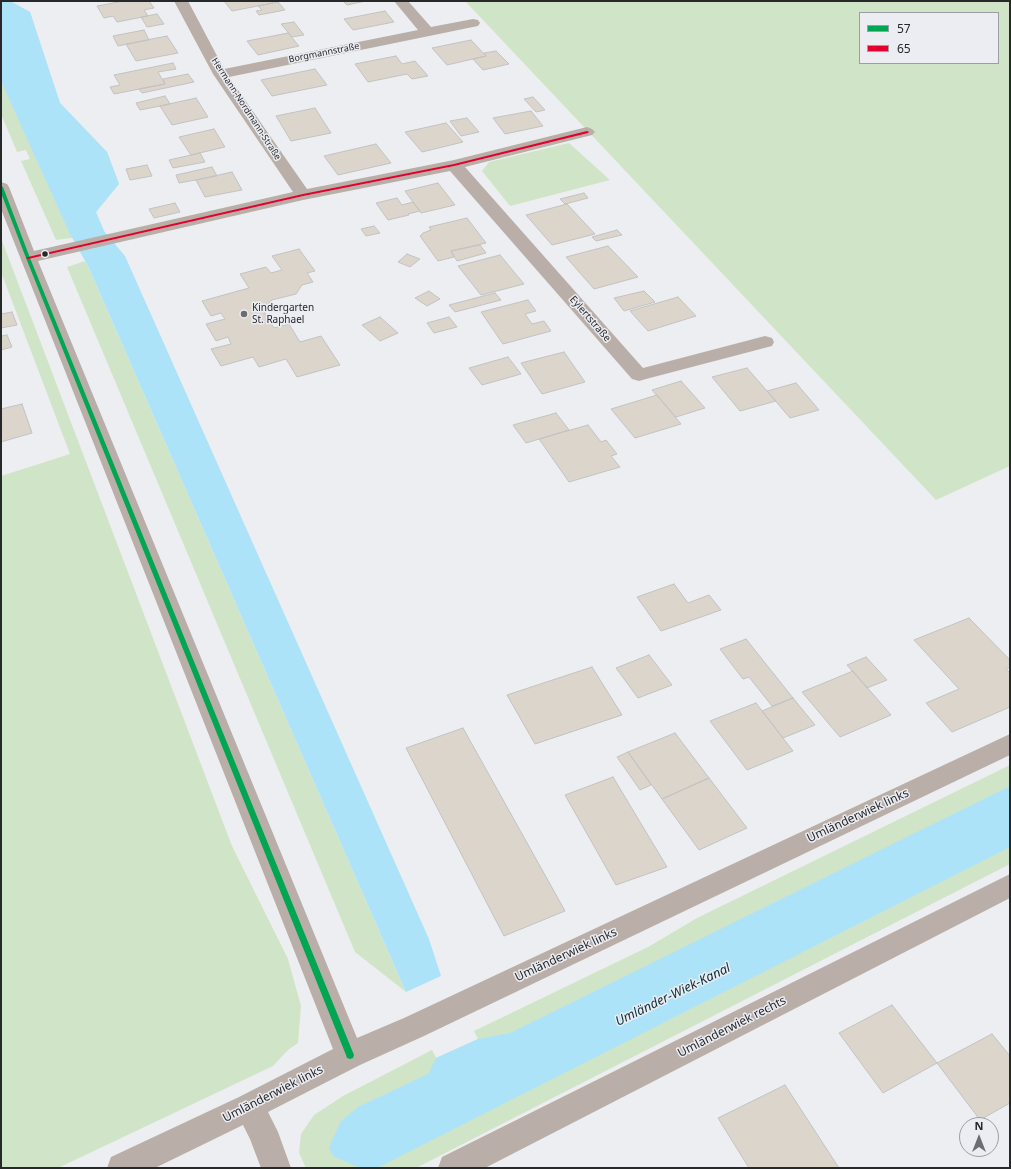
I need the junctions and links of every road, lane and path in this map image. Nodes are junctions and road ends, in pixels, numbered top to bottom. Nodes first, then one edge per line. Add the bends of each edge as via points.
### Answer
1 (181, 1) edge
2 (401, 1) edge
3 (473, 23) dead end
4 (428, 33) junction
5 (220, 74) junction
6 (587, 132) dead end
7 (454, 165) junction
8 (1, 186) edge
9 (303, 195) junction
10 (28, 258) junction
11 (765, 342) dead end
12 (1010, 744) edge
13 (1010, 885) edge
14 (350, 1055) junction
15 (249, 1107) junction
16 (122, 1168) edge
17 (276, 1168) edge
18 (453, 1168) edge

1 - 5 street, Hermann-Nordmann-Straße
2 - 4 street
3 - 4 street, Borgmannstraße
4 - 5 street, Borgmannstraße
5 - 9 street, Hermann-Nordmann-Straße
6 - 7 street
7 - 9 street
7 - 11 street, Eylertstraße via 639,375
8 - 10 street
9 - 10 street
10 - 14 street
12 - 14 street, Umländerwiek links via 421,1024
13 - 18 street, Umländerwiek rechts
14 - 15 street, Umländerwiek links
15 - 16 street, Umländerwiek links
15 - 17 street via 263,1132

